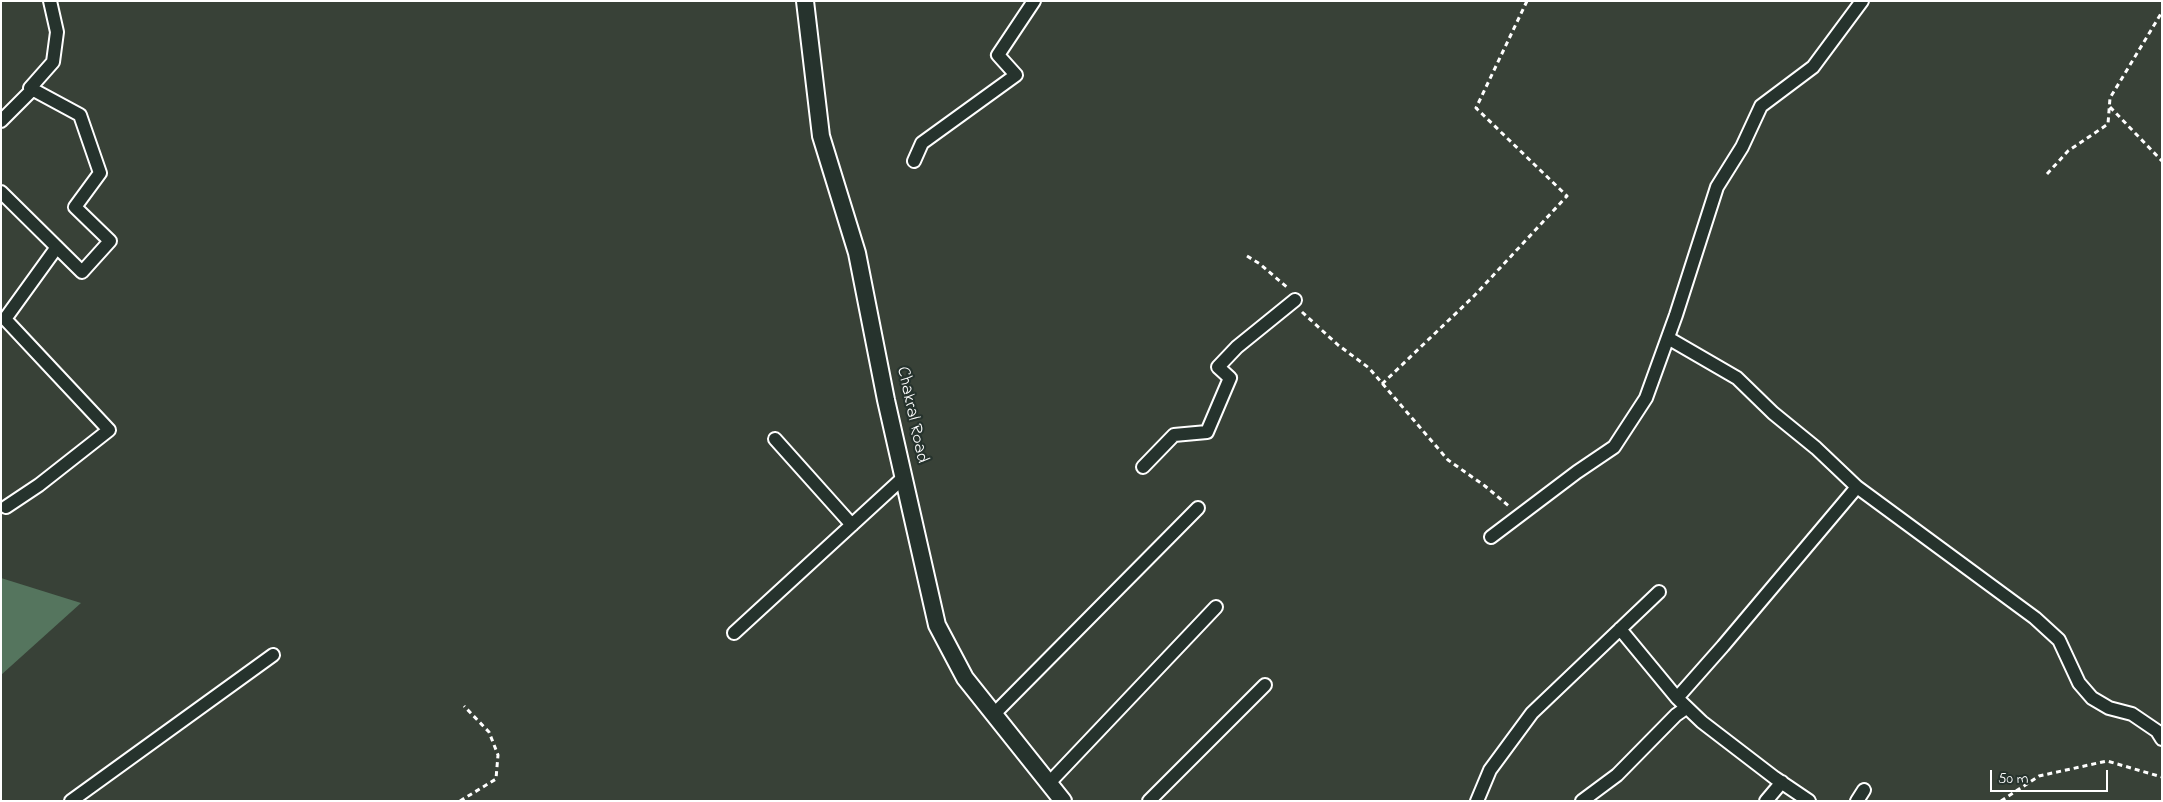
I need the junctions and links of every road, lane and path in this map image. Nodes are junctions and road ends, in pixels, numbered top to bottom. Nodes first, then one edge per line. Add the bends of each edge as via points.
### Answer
1 (50, 1) edge
2 (805, 1) edge
3 (1034, 1) edge
4 (1527, 1) edge
5 (1862, 1) edge
6 (2162, 12) edge
7 (33, 89) junction
8 (2110, 107) junction
9 (1, 121) edge
10 (914, 161) dead end
11 (2162, 161) edge
12 (2046, 174) dead end
13 (1, 192) edge
14 (57, 247) junction
15 (1247, 256) dead end
16 (1295, 300) junction
17 (3, 318) edge
18 (1668, 338) junction
19 (1382, 384) junction
20 (775, 439) dead end
21 (1143, 467) dead end
22 (904, 477) junction
23 (1857, 487) junction
24 (6, 507) dead end
25 (1198, 508) dead end
26 (1520, 515) junction
27 (852, 525) junction
28 (1491, 537) dead end
29 (1659, 592) dead end
30 (1216, 607) dead end
31 (1620, 629) junction
32 (734, 633) dead end
33 (273, 655) dead end
34 (1265, 685) dead end
35 (1677, 698) junction
36 (464, 706) dead end
37 (1686, 708) junction
38 (994, 714) junction
39 (2162, 739) edge
40 (2162, 777) edge
41 (1782, 782) junction
42 (1049, 783) junction
43 (1864, 790) dead end
44 (72, 801) edge
45 (460, 801) edge
46 (1063, 801) edge
47 (1149, 801) edge
48 (1477, 801) edge
49 (1582, 801) edge
50 (1766, 801) edge
51 (1810, 801) edge
52 (1857, 801) edge
53 (2001, 801) edge

1 - 7 street via 58,32 53,62 30,88
2 - 22 street, Chakral Road via 821,136 857,253
3 - 10 street via 998,54 1016,75 922,143
4 - 19 path via 1476,108 1567,196 1474,296
5 - 18 street via 1814,67 1761,106 1742,147 1717,187
6 - 8 path via 2110,98
7 - 9 street
7 - 14 street via 80,115 100,172 75,207 110,241 82,272
8 - 11 path
8 - 12 path via 2108,124 2068,151
13 - 14 street
14 - 17 street
15 - 16 path via 1288,288
16 - 19 path via 1303,313 1369,368
16 - 21 street via 1237,347 1218,367 1230,378 1207,432 1174,435
17 - 24 street via 109,430
18 - 23 street via 1737,378
18 - 26 street via 1646,398 1614,447
19 - 26 path via 1448,460
20 - 27 street
22 - 27 street
22 - 38 street, Chakral Road via 937,625 965,678
23 - 35 street
23 - 39 street via 2053,634 2092,698 2109,708 2132,714 2157,731
25 - 38 street
26 - 28 street
27 - 32 street
29 - 31 street
30 - 42 street
31 - 35 street
31 - 48 street via 1532,713 1490,770
33 - 44 street
34 - 47 street
35 - 37 street
36 - 45 path via 489,732 498,755 496,779
37 - 41 street via 1713,732
37 - 49 street via 1617,775
38 - 42 street, Chakral Road
40 - 53 path via 2107,761 2039,776
41 - 50 street
41 - 51 street
42 - 46 street, Chakral Road
43 - 52 street

